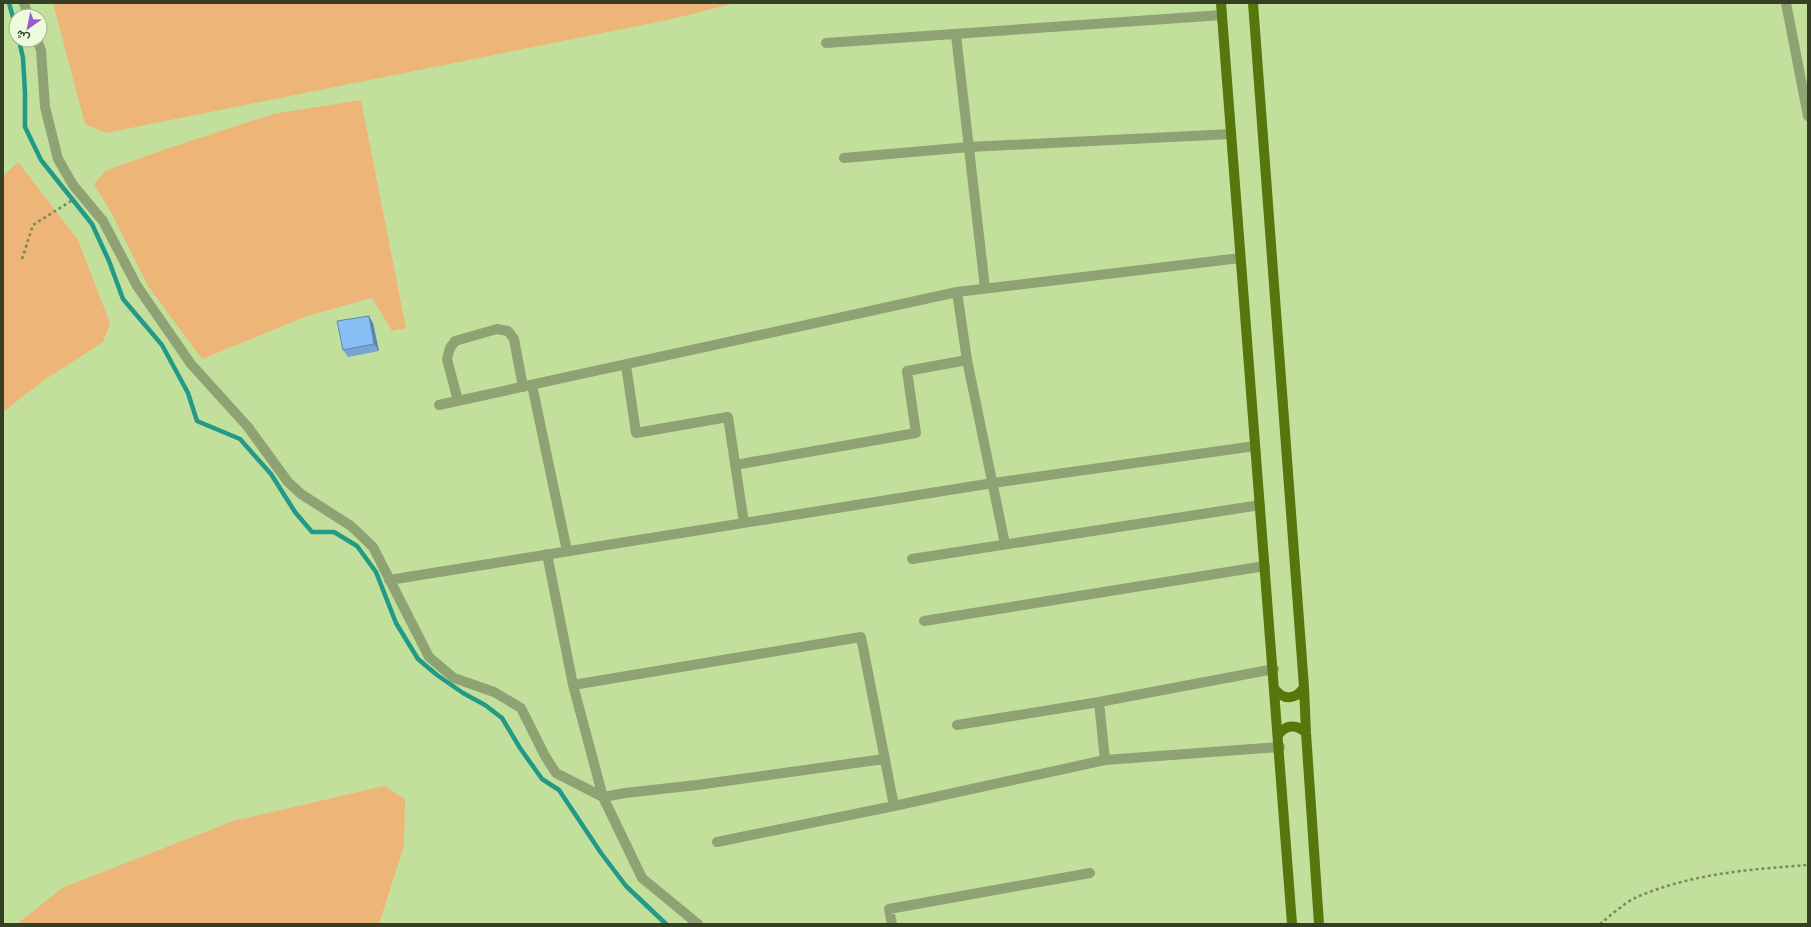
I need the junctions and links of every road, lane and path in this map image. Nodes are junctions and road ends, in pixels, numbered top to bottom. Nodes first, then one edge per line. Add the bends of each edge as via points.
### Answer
1 (1221, 3) edge
2 (1253, 3) edge
3 (1786, 3) edge
4 (1222, 16) junction
5 (956, 35) junction
6 (826, 43) dead end
7 (40, 48) edge
8 (1808, 116) edge
9 (1231, 134) junction
10 (969, 147) junction
11 (844, 158) dead end
12 (60, 208) dead end
13 (1240, 258) junction
14 (22, 259) dead end
15 (985, 288) junction
16 (957, 292) junction
17 (967, 360) junction
18 (626, 365) junction
19 (527, 386) junction
20 (458, 401) junction
21 (439, 405) dead end
22 (1255, 446) junction
23 (735, 465) junction
24 (993, 483) junction
25 (1260, 505) junction
26 (744, 523) junction
27 (1005, 544) junction
28 (566, 551) junction
29 (547, 554) junction
30 (912, 559) dead end
31 (1265, 566) junction
32 (389, 580) junction
33 (924, 621) dead end
34 (1274, 669) junction
35 (573, 684) junction
36 (1304, 687) junction
37 (1274, 688) junction
38 (1099, 702) junction
39 (957, 725) dead end
40 (1306, 733) junction
41 (1278, 735) junction
42 (1280, 747) junction
43 (884, 759) junction
44 (1105, 760) junction
45 (603, 798) junction
46 (894, 806) junction
47 (717, 842) dead end
48 (1808, 865) edge
49 (1090, 873) dead end
50 (698, 924) edge
51 (892, 924) edge
52 (1292, 924) edge
53 (1319, 924) edge
54 (1600, 924) edge

1 - 4 main road
2 - 36 main road
3 - 8 street
4 - 5 street
4 - 9 main road
5 - 6 street
5 - 10 street
7 - 32 street via 45,107 58,159 73,185 103,222 137,286 191,364 248,427 288,482 301,494 351,526 373,547
9 - 10 street
9 - 13 main road
10 - 11 street
10 - 15 street
12 - 14 path via 33,225
13 - 15 street
13 - 22 main road
15 - 16 street
16 - 17 street
16 - 18 street
17 - 23 street via 908,371 916,433
17 - 24 street
18 - 19 street
18 - 23 street via 636,433 728,416
19 - 20 street
19 - 20 street via 514,339 508,331 497,329 455,341 450,348 447,359
19 - 28 street
20 - 21 street
22 - 24 street
22 - 25 main road
23 - 26 street
24 - 26 street
24 - 27 street
25 - 27 street
25 - 31 main road
26 - 28 street
27 - 30 street
28 - 29 street
29 - 32 street
29 - 35 street
31 - 33 street
31 - 34 main road
32 - 45 street via 429,657 454,678 494,692 521,708 556,773
34 - 37 main road
34 - 38 street
35 - 43 street via 861,637
35 - 45 street
36 - 37 main road via 1296,697 1290,698 1278,694
36 - 40 main road
37 - 41 main road
38 - 39 street
38 - 44 street
40 - 41 main road via 1296,726 1290,726 1281,730
40 - 53 main road
41 - 42 main road
42 - 44 street
42 - 52 main road
43 - 45 street
43 - 46 street
44 - 46 street
45 - 50 street via 642,878
46 - 47 street
48 - 54 path via 1761,869 1678,882 1636,898
49 - 51 street via 889,909

